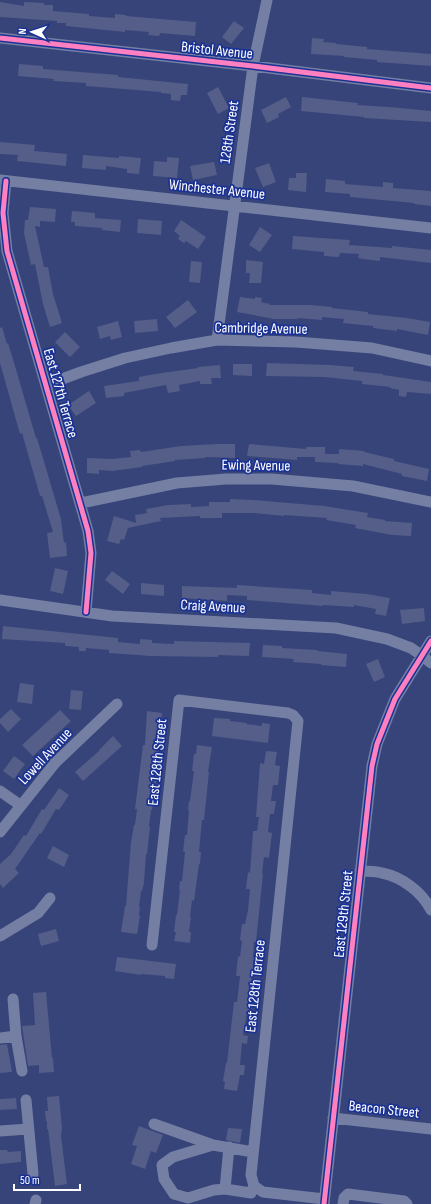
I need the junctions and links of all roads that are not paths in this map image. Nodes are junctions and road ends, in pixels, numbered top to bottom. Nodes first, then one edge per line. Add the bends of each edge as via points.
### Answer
1 (267, 0) edge
2 (0, 38) edge
3 (253, 66) junction
4 (431, 88) edge
5 (3, 180) edge
6 (234, 206) junction
7 (431, 228) edge
8 (217, 340) junction
9 (431, 361) edge
10 (46, 385) junction
11 (81, 502) junction
12 (431, 502) edge
13 (0, 600) edge
14 (86, 612) junction
15 (431, 641) edge
16 (422, 655) junction
17 (431, 664) edge
18 (117, 704) dead end
19 (295, 717) joint
20 (0, 791) edge
21 (20, 806) junction
22 (0, 832) edge
23 (360, 871) junction
24 (50, 898) dead end
25 (431, 910) edge
26 (0, 936) edge
27 (152, 945) dead end
28 (13, 999) dead end
29 (16, 1036) junction
30 (0, 1038) edge
31 (22, 1071) dead end
32 (26, 1100) dead end
33 (333, 1118) junction
34 (154, 1124) dead end
35 (28, 1129) junction
36 (431, 1129) edge
37 (0, 1131) edge
38 (213, 1145) junction
39 (229, 1147) junction
40 (253, 1152) junction
41 (33, 1174) dead end
42 (254, 1186) junction
43 (225, 1189) junction
44 (324, 1201) edge
45 (343, 1201) edge
46 (407, 1204) edge

1 - 3 street, 128th Street
2 - 3 street, Bristol Avenue
3 - 4 street, Bristol Avenue
3 - 6 street, 128th Street
5 - 6 street, Winchester Avenue
5 - 10 street, East 127th Terrace via 7,251
6 - 7 street, Winchester Avenue
6 - 8 street, 128th Street
8 - 9 street, Cambridge Avenue via 296,342 372,348
8 - 10 street, Cambridge Avenue via 125,358
10 - 11 street, East 127th Terrace
11 - 12 street, Ewing Avenue via 177,483 226,479 272,479 353,486
11 - 14 street, East 127th Terrace via 91,552
13 - 14 street, Craig Avenue
14 - 16 street, Craig Avenue via 336,628 387,639
15 - 16 street, East 129th Street
16 - 17 street, Craig Avenue
16 - 23 street, East 129th Street via 395,699 377,744 372,766
18 - 21 street, Lowell Avenue via 55,763
19 - 27 street, East 128th Street via 288,713 179,700
19 - 40 street, East 128th Terrace via 298,721
20 - 21 street
21 - 22 street, Lowell Avenue
23 - 25 street via 382,873 400,880 417,891
23 - 33 street, East 129th Street
24 - 26 street via 38,913
28 - 29 street
29 - 30 street
29 - 31 street
32 - 35 street
33 - 36 street, Beacon Street
33 - 44 street, East 129th Street
34 - 38 street
35 - 37 street
35 - 41 street
38 - 39 street
38 - 43 street via 173,1157 162,1165 164,1180 174,1194 188,1198
39 - 40 street
39 - 43 street
40 - 42 street, East 128th Terrace via 251,1175
42 - 43 street via 251,1193
42 - 44 street via 263,1192
45 - 46 street via 348,1194 404,1201

